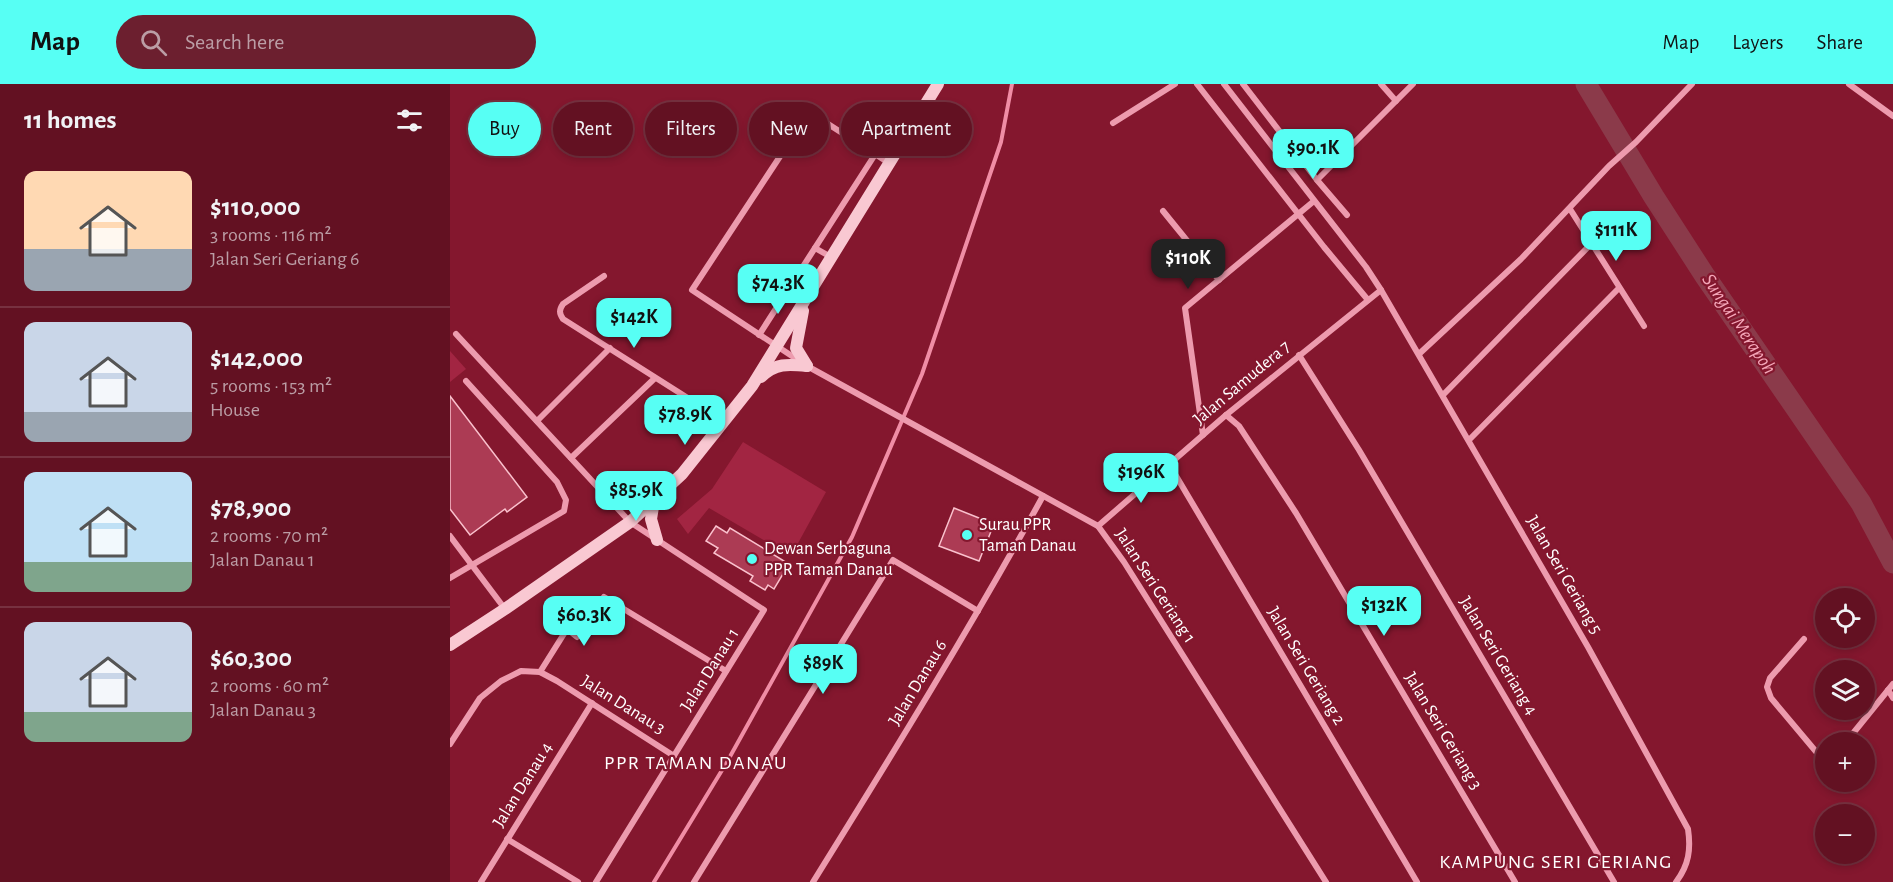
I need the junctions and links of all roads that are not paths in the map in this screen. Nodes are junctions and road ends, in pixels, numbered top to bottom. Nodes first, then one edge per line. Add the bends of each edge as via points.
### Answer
1 (938, 84) edge
2 (1175, 84) edge
3 (1197, 84) edge
4 (1224, 84) edge
5 (1243, 84) edge
6 (1381, 84) edge
7 (1413, 84) edge
8 (1692, 84) edge
9 (1849, 84) edge
10 (1396, 102) junction
11 (1893, 116) edge
12 (1113, 123) dead end
13 (841, 132) edge
14 (874, 156) edge
15 (880, 156) edge
16 (890, 163) junction
17 (1317, 180) junction
18 (1314, 201) junction
19 (1570, 209) junction
20 (1163, 211) dead end
21 (1298, 214) junction
22 (1347, 215) dead end
23 (1591, 244) junction
24 (815, 248) junction
25 (831, 257) junction
26 (604, 276) dead end
27 (1220, 280) junction
28 (1619, 288) junction
29 (1381, 290) junction
30 (1368, 300) junction
31 (806, 301) junction
32 (1644, 326) dead end
33 (456, 334) dead end
34 (759, 334) junction
35 (776, 346) junction
36 (610, 348) junction
37 (1419, 354) junction
38 (1299, 355) junction
39 (807, 366) junction
40 (655, 378) junction
41 (466, 381) dead end
42 (752, 386) junction
43 (1443, 395) junction
44 (1226, 415) junction
45 (537, 421) junction
46 (724, 422) junction
47 (1203, 435) junction
48 (1469, 440) junction
49 (571, 458) junction
50 (1169, 464) junction
51 (1043, 496) junction
52 (654, 501) junction
53 (630, 522) junction
54 (1098, 526) junction
55 (450, 536) edge
56 (657, 540) junction
57 (472, 566) junction
58 (450, 578) edge
59 (505, 609) junction
60 (978, 611) junction
61 (1804, 639) dead end
62 (450, 645) edge
63 (726, 671) junction
64 (540, 672) junction
65 (1893, 684) edge
66 (1888, 690) junction
67 (1893, 698) edge
68 (592, 703) junction
69 (1854, 732) edge
70 (450, 744) edge
71 (1815, 750) edge
72 (674, 756) junction
73 (507, 839) junction
74 (481, 882) edge
75 (578, 882) edge
76 (596, 882) edge
77 (694, 882) edge
78 (813, 882) edge
79 (1326, 882) edge
80 (1417, 882) edge
81 (1515, 882) edge
82 (1614, 882) edge
83 (1676, 882) edge

1 - 16 street
2 - 12 street
3 - 21 street
4 - 18 street, Jalan Seri Geriang 5
5 - 17 street
6 - 10 street
7 - 10 street
8 - 19 street
9 - 11 street
10 - 17 street
13 - 34 street, Jalan Seri Geriang 1 via 814,115 806,117 692,290
14 - 24 street
15 - 16 street
16 - 25 street
17 - 22 street
18 - 21 street
18 - 29 street, Jalan Seri Geriang 5
19 - 23 street
19 - 37 street
20 - 27 street
21 - 27 street
21 - 30 street
23 - 28 street
23 - 43 street
24 - 25 street
24 - 34 street
25 - 31 street
26 - 36 street via 564,304 560,314
27 - 47 street via 1185,308
28 - 32 street
28 - 48 street
29 - 30 street, Jalan Samudera 7
29 - 37 street, Jalan Seri Geriang 5
30 - 38 street, Jalan Samudera 7
31 - 35 street
31 - 39 street via 796,348
33 - 45 street, Jalan Danau 1
34 - 35 street, Jalan Seri Geriang 1
35 - 39 street, Jalan Seri Geriang 1
35 - 42 street
36 - 40 street
36 - 45 street
37 - 43 street, Jalan Seri Geriang 5
38 - 44 street, Jalan Samudera 7
38 - 82 street, Jalan Seri Geriang 4
39 - 42 street via 777,366
39 - 51 street, Jalan Seri Geriang 1
40 - 46 street
40 - 49 street
41 - 57 street via 557,482 566,500 564,511
42 - 46 street
43 - 48 street, Jalan Seri Geriang 5
44 - 47 street, Jalan Samudera 7
44 - 81 street, Jalan Seri Geriang 3 via 1239,426 1296,513
45 - 49 street, Jalan Danau 1
46 - 52 street via 682,474
47 - 50 street, Jalan Samudera 7
48 - 83 street, Jalan Seri Geriang 5 via 1688,829 1688,859
49 - 53 street, Jalan Danau 1
50 - 54 street, Jalan Samudera 7
50 - 80 street, Jalan Seri Geriang 2
51 - 54 street, Jalan Seri Geriang 1
51 - 60 street, Jalan Danau 6
52 - 53 street
52 - 56 street via 651,519
53 - 56 street, Jalan Danau 1
53 - 59 street
54 - 79 street, Jalan Seri Geriang 1
55 - 57 street
56 - 63 street, Jalan Danau 1 via 764,610
57 - 58 street
57 - 59 street
59 - 62 street
60 - 77 street via 893,560
60 - 78 street, Jalan Danau 6
61 - 71 street via 1770,678 1767,687 1771,698
63 - 64 street via 604,597 577,636 567,629
63 - 72 street, Jalan Danau 1
64 - 68 street, Jalan Danau 3
64 - 70 street, Jalan Danau 3 via 521,671 501,681 480,698
65 - 66 street
66 - 67 street
66 - 69 street
68 - 72 street, Jalan Danau 3
68 - 73 street, Jalan Danau 4
72 - 76 street, Jalan Danau 1
73 - 74 street, Jalan Danau 4
73 - 75 street

